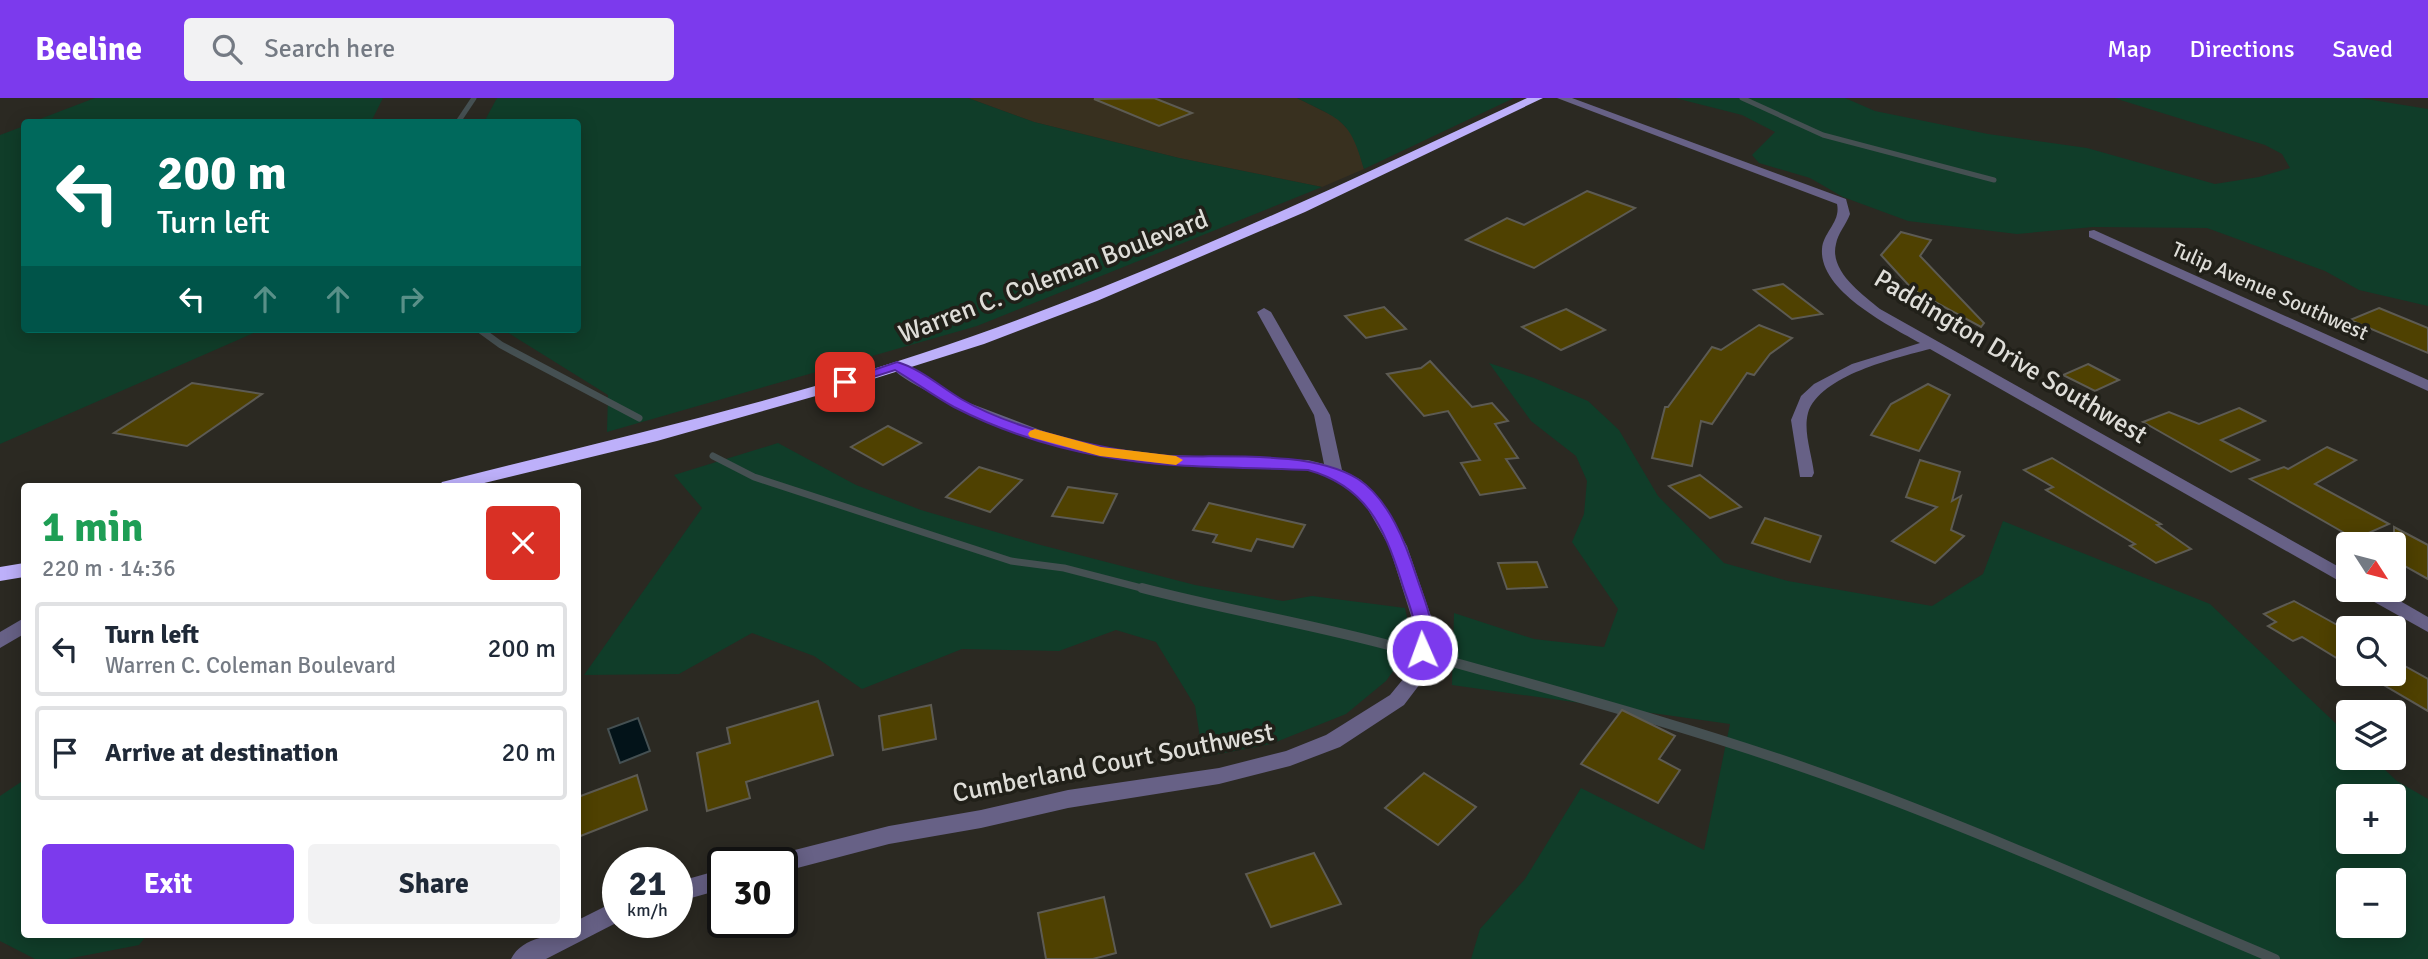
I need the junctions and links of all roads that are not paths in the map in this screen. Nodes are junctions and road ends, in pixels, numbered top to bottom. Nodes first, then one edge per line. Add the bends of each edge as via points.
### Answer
1 (1537, 98) edge
2 (1562, 98) edge
3 (2094, 234) dead end
4 (1264, 312) dead end
5 (1934, 344) junction
6 (897, 366) junction
7 (2428, 386) edge
8 (1334, 472) junction
9 (1806, 473) dead end
10 (461, 483) edge
11 (21, 570) edge
12 (2336, 572) edge
13 (0, 574) edge
14 (2388, 602) edge
15 (2428, 625) edge
16 (21, 627) edge
17 (0, 642) edge
18 (798, 858) edge
19 (602, 918) edge
20 (581, 929) edge
21 (563, 938) edge
22 (523, 959) edge

1 - 6 highway, Warren C. Coleman Boulevard via 1173,264 978,340
2 - 5 street, Paddington Drive Southwest via 1842,202 1845,216 1832,233 1828,250 1841,279 1875,312
3 - 7 street, Tulip Avenue Southwest
4 - 8 street via 1322,415
5 - 9 street via 1877,359 1810,394 1800,414
5 - 12 street, Paddington Drive Southwest
6 - 8 street, Cumberland Court Southwest via 959,404 1042,436 1100,452 1166,460 1308,465
6 - 10 highway, Warren C. Coleman Boulevard via 650,437
8 - 18 street, Cumberland Court Southwest via 1355,484 1373,503 1398,546 1423,622 1422,650 1413,680 1397,700 1333,741 1290,758 1220,776 1068,799 889,835
11 - 13 highway
14 - 15 street
16 - 17 street
19 - 20 street
21 - 22 street

